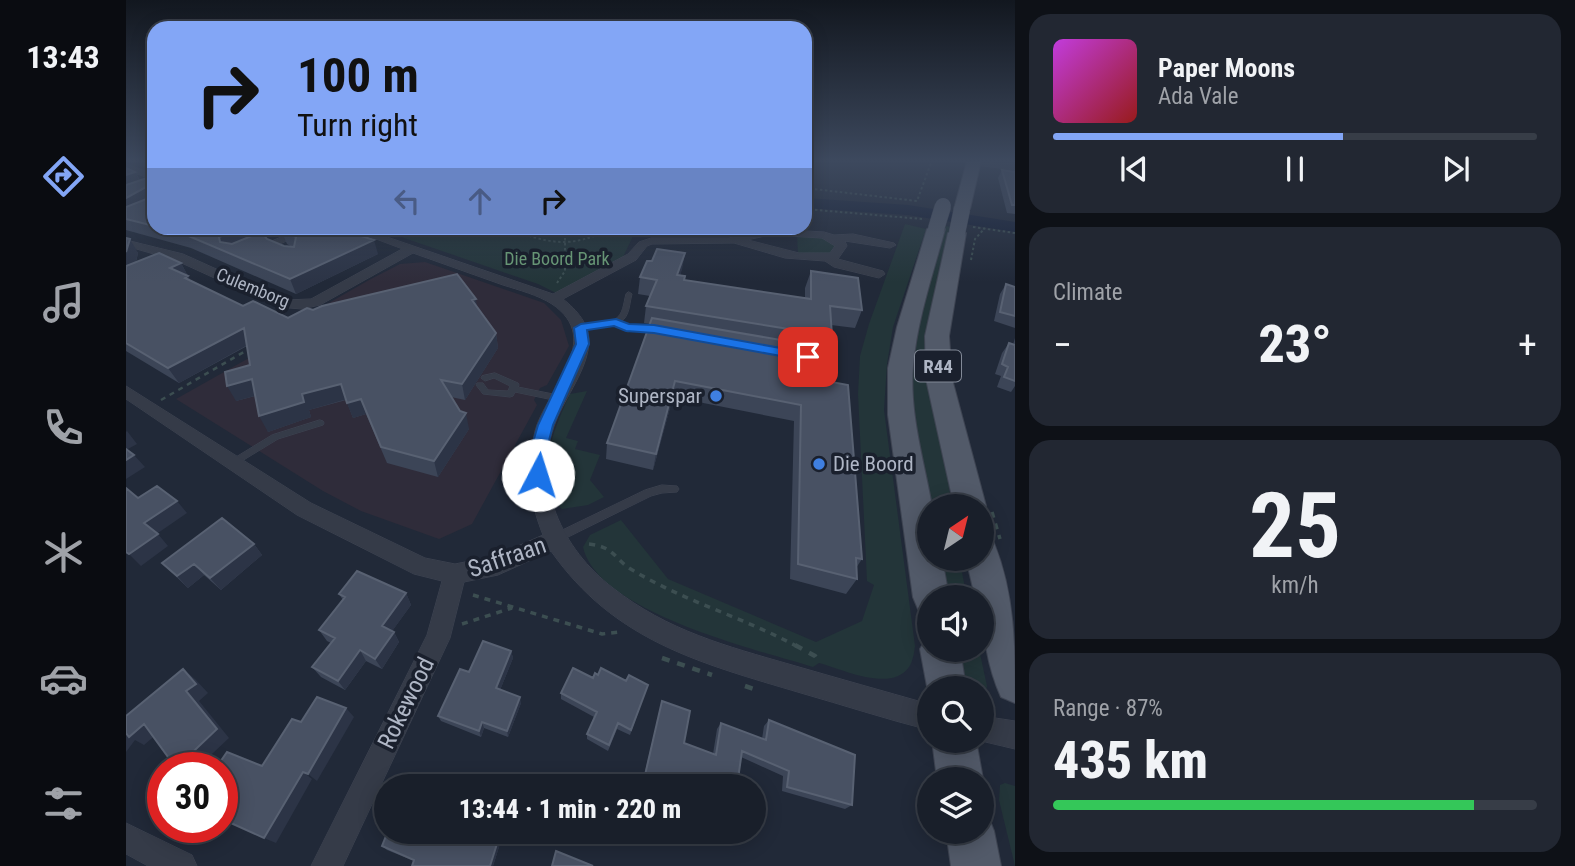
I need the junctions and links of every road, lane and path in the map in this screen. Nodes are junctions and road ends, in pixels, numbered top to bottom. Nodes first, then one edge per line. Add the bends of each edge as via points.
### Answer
1 (948, 201) edge
2 (957, 201) edge
3 (812, 210) edge
4 (949, 221) junction
5 (985, 228) junction
6 (1015, 233) edge
7 (812, 234) edge
8 (268, 235) edge
9 (294, 235) edge
10 (373, 235) edge
11 (522, 235) edge
12 (565, 235) edge
13 (598, 235) edge
14 (757, 235) edge
15 (835, 238) junction
16 (736, 240) junction
17 (126, 243) edge
18 (276, 243) junction
19 (566, 244) junction
20 (890, 245) dead end
21 (412, 248) junction
22 (286, 251) edge
23 (828, 258) junction
24 (970, 265) dead end
25 (878, 274) dead end
26 (629, 294) dead end
27 (549, 297) junction
28 (616, 322) junction
29 (581, 328) junction
30 (666, 331) edge
31 (249, 349) edge
32 (797, 355) edge
33 (831, 362) dead end
34 (513, 389) junction
35 (126, 391) edge
36 (558, 398) junction
37 (163, 399) dead end
38 (320, 423) dead end
39 (234, 462) junction
40 (674, 489) dead end
41 (976, 494) edge
42 (555, 539) junction
43 (589, 544) dead end
44 (994, 558) edge
45 (455, 574) junction
46 (929, 585) edge
47 (473, 594) dead end
48 (514, 607) junction
49 (458, 625) dead end
50 (619, 632) dead end
51 (662, 657) dead end
52 (822, 666) dead end
53 (720, 678) dead end
54 (1015, 683) edge
55 (745, 686) dead end
56 (757, 690) dead end
57 (917, 714) edge
58 (994, 731) edge
59 (1015, 735) edge
60 (126, 838) edge
61 (972, 844) edge
62 (181, 866) edge
63 (327, 866) edge
64 (976, 866) edge

1 - 4 main road, R44
2 - 4 main road, R44
3 - 4 path
4 - 5 path
4 - 41 main road, R44 via 937,336 939,379
4 - 46 main road, R44 via 908,327 901,368 902,415
5 - 6 path
5 - 24 path via 975,239
7 - 15 street
8 - 18 street
9 - 18 street
10 - 21 street
11 - 19 path
12 - 19 path
13 - 19 path
14 - 16 street
15 - 20 street
15 - 23 street via 841,246
16 - 23 street via 773,251
16 - 27 street via 646,242 632,257
17 - 21 street, Culemborg via 179,257 295,306 321,298
18 - 22 street
19 - 27 path via 565,271
21 - 27 street
23 - 25 street
26 - 28 lane via 627,311
27 - 29 street via 570,312
28 - 29 lane
28 - 30 lane via 629,330
29 - 36 street via 582,344
31 - 37 path
32 - 33 lane
34 - 34 lane via 486,392 483,382 495,375
34 - 36 lane
35 - 39 street, Saffraan
36 - 42 street via 537,456 540,495
38 - 39 lane via 275,437
39 - 45 street, Saffraan via 347,532 422,566
40 - 42 lane via 648,493
42 - 45 street, Saffraan via 498,565
42 - 57 street, Saffraan via 564,556 601,594 667,637 746,666
43 - 52 path via 605,547 631,570 668,589 803,649
44 - 54 main road
45 - 63 street, Rokewood via 438,638
47 - 48 path
48 - 49 path
48 - 50 path via 602,634
51 - 53 path
55 - 56 path
58 - 59 street
60 - 62 street
61 - 64 main road

